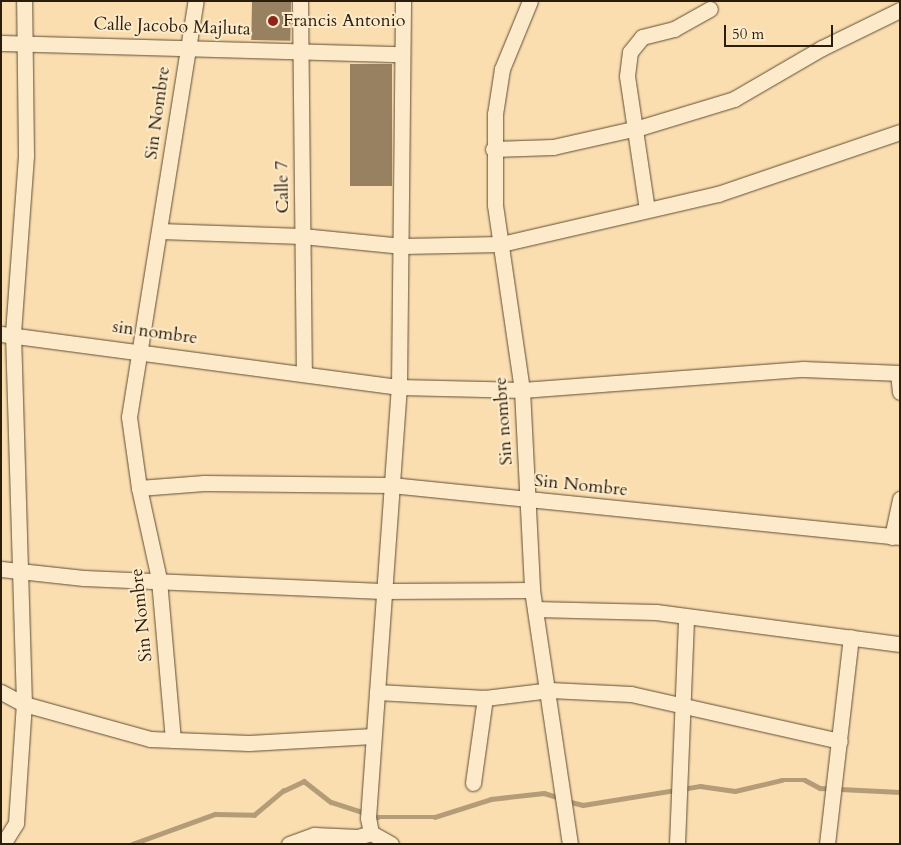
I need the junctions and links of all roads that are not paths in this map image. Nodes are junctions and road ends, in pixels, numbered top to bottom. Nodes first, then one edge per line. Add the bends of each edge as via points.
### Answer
1 (24, 1) edge
2 (196, 1) edge
3 (300, 1) edge
4 (403, 1) edge
5 (530, 1) edge
6 (710, 9) dead end
7 (900, 10) edge
8 (1, 43) edge
9 (23, 44) junction
10 (186, 47) junction
11 (299, 50) junction
12 (402, 54) junction
13 (635, 129) junction
14 (900, 132) edge
15 (493, 149) junction
16 (647, 210) junction
17 (160, 232) junction
18 (302, 236) junction
19 (501, 244) junction
20 (403, 246) junction
21 (7, 334) edge
22 (140, 350) junction
23 (304, 372) junction
24 (899, 373) edge
25 (399, 387) junction
26 (522, 390) junction
27 (900, 392) edge
28 (391, 485) junction
29 (139, 488) junction
30 (900, 498) edge
31 (528, 500) junction
32 (896, 537) edge
33 (1, 569) edge
34 (18, 570) junction
35 (160, 579) junction
36 (532, 590) junction
37 (382, 591) junction
38 (535, 609) junction
39 (686, 619) junction
40 (851, 637) junction
41 (900, 644) edge
42 (550, 690) junction
43 (1, 692) edge
44 (377, 692) junction
45 (485, 698) junction
46 (24, 704) junction
47 (680, 706) junction
48 (373, 736) junction
49 (173, 740) junction
50 (840, 741) junction
51 (474, 783) dead end
52 (371, 833) junction
53 (3, 844) edge
54 (289, 844) edge
55 (391, 844) edge
56 (570, 844) edge
57 (677, 844) edge
58 (827, 844) edge

1 - 9 street
2 - 10 street, Sin Nombre
3 - 11 street, Calle 7
4 - 12 street
5 - 15 street, Sin nombre via 502,69
6 - 13 street via 674,29 642,37 630,52 627,76
7 - 13 street via 822,48 734,99
8 - 9 street, Calle Jacobo Majluta
9 - 10 street, Calle Jacobo Majluta
9 - 21 street via 26,155
10 - 11 street, Calle Jacobo Majluta
10 - 17 street, Sin Nombre
11 - 12 street, Calle Jacobo Majluta
11 - 18 street, Calle 7
12 - 20 street
13 - 15 street via 554,147
13 - 16 street
14 - 16 street via 718,194
15 - 19 street, Sin nombre
16 - 19 street
17 - 18 street
17 - 22 street, Sin Nombre
18 - 20 street
18 - 23 street, Calle 7
19 - 20 street
19 - 26 street, Sin nombre
20 - 25 street
21 - 22 street, sin nombre
21 - 34 street
22 - 23 street, sin nombre
22 - 29 street, Sin Nombre via 129,416
23 - 25 street, sin nombre
24 - 26 street, sin nombre via 803,369
24 - 27 street
25 - 26 street, sin nombre
25 - 28 street
26 - 31 street, Sin nombre
28 - 29 street, Sin Nombre via 204,483
28 - 31 street, Sin Nombre
28 - 37 street
29 - 35 street, Sin Nombre
30 - 32 street
31 - 32 street, Sin Nombre
31 - 36 street, Sin nombre
33 - 34 street
34 - 35 street
34 - 46 street
35 - 37 street
35 - 49 street, Sin Nombre
36 - 37 street
36 - 38 street, Sin nombre
37 - 44 street
38 - 39 street via 618,609
38 - 42 street, Sin nombre
39 - 40 street via 744,622
39 - 47 street
40 - 41 street
40 - 50 street
42 - 45 street
42 - 47 street via 632,694
42 - 56 street, Sin nombre
43 - 46 street
44 - 45 street
44 - 48 street
45 - 51 street
46 - 49 street via 150,739
46 - 53 street via 16,823
47 - 50 street
47 - 57 street
48 - 49 street via 249,742
48 - 52 street
50 - 58 street
52 - 54 street via 314,836
52 - 55 street

